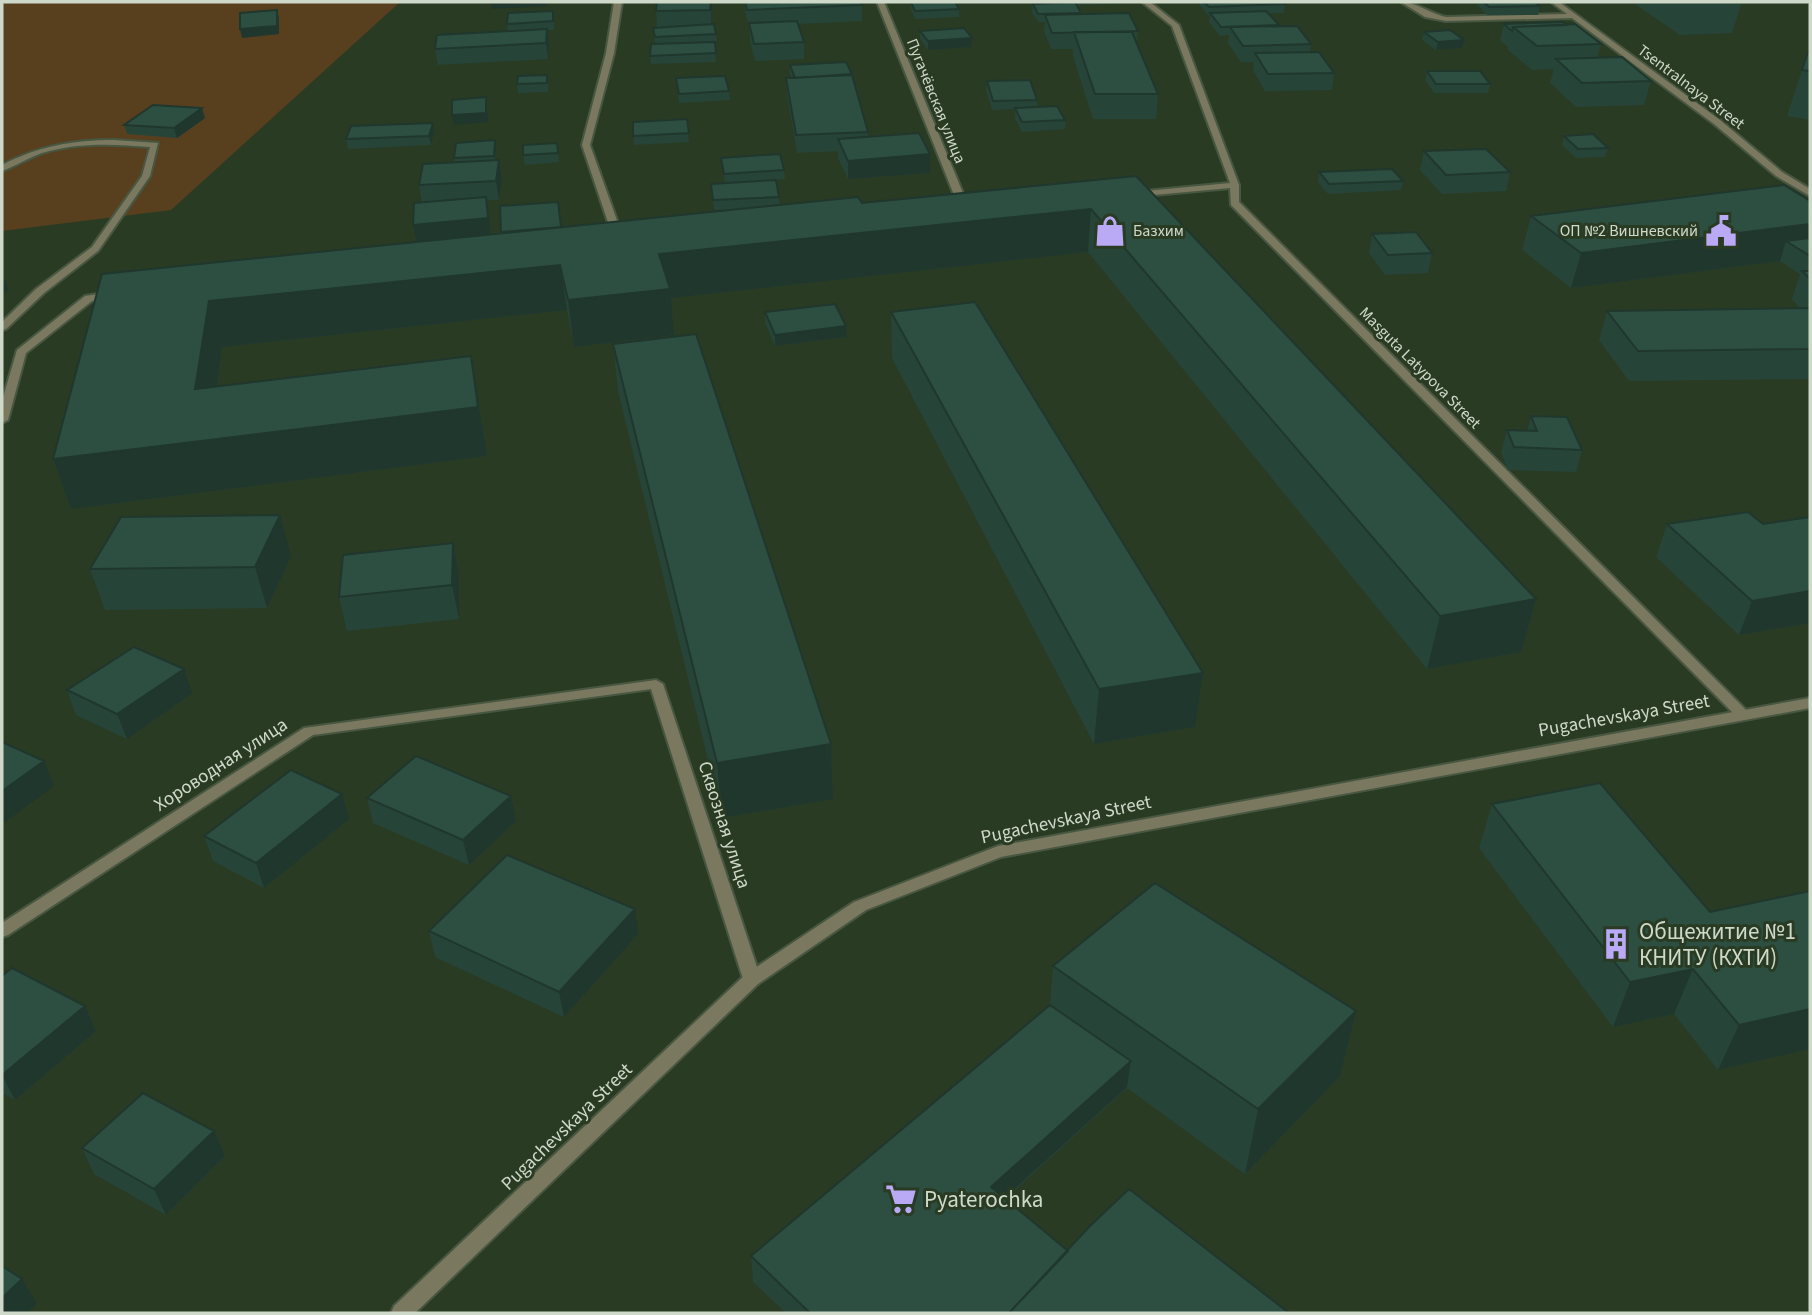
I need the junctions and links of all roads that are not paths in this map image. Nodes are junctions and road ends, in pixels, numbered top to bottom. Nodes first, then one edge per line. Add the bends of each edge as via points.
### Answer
1 (618, 2) edge
2 (880, 2) edge
3 (1146, 2) edge
4 (1405, 2) edge
5 (1555, 2) edge
6 (1573, 16) junction
7 (2, 168) edge
8 (1236, 185) junction
9 (1810, 193) edge
10 (1128, 195) edge
11 (979, 210) edge
12 (966, 211) junction
13 (952, 213) edge
14 (633, 240) edge
15 (620, 241) junction
16 (606, 243) edge
17 (129, 293) edge
18 (2, 327) edge
19 (2, 420) edge
20 (656, 684) joint
21 (1810, 703) edge
22 (1744, 715) junction
23 (2, 931) edge
24 (752, 979) junction
25 (401, 1313) edge

1 - 15 street via 586,145
2 - 12 street, Пугачёвская улица
3 - 8 street, Masguta Latypova Street via 1175,25
4 - 6 street via 1446,19
5 - 6 street, Tsentralnaya Street
6 - 9 street, Tsentralnaya Street
7 - 18 street via 28,152 64,144 155,145 146,176 95,249
8 - 10 street
8 - 22 street, Masguta Latypova Street via 1234,203
11 - 12 street
12 - 13 street
14 - 15 street
15 - 16 street
17 - 19 street via 89,298 21,352
20 - 23 street, Хороводная улица via 309,731
20 - 24 street, Сквозная улица
21 - 22 street, Pugachevskaya Street
22 - 24 street, Pugachevskaya Street via 998,852 860,906
24 - 25 street, Pugachevskaya Street

